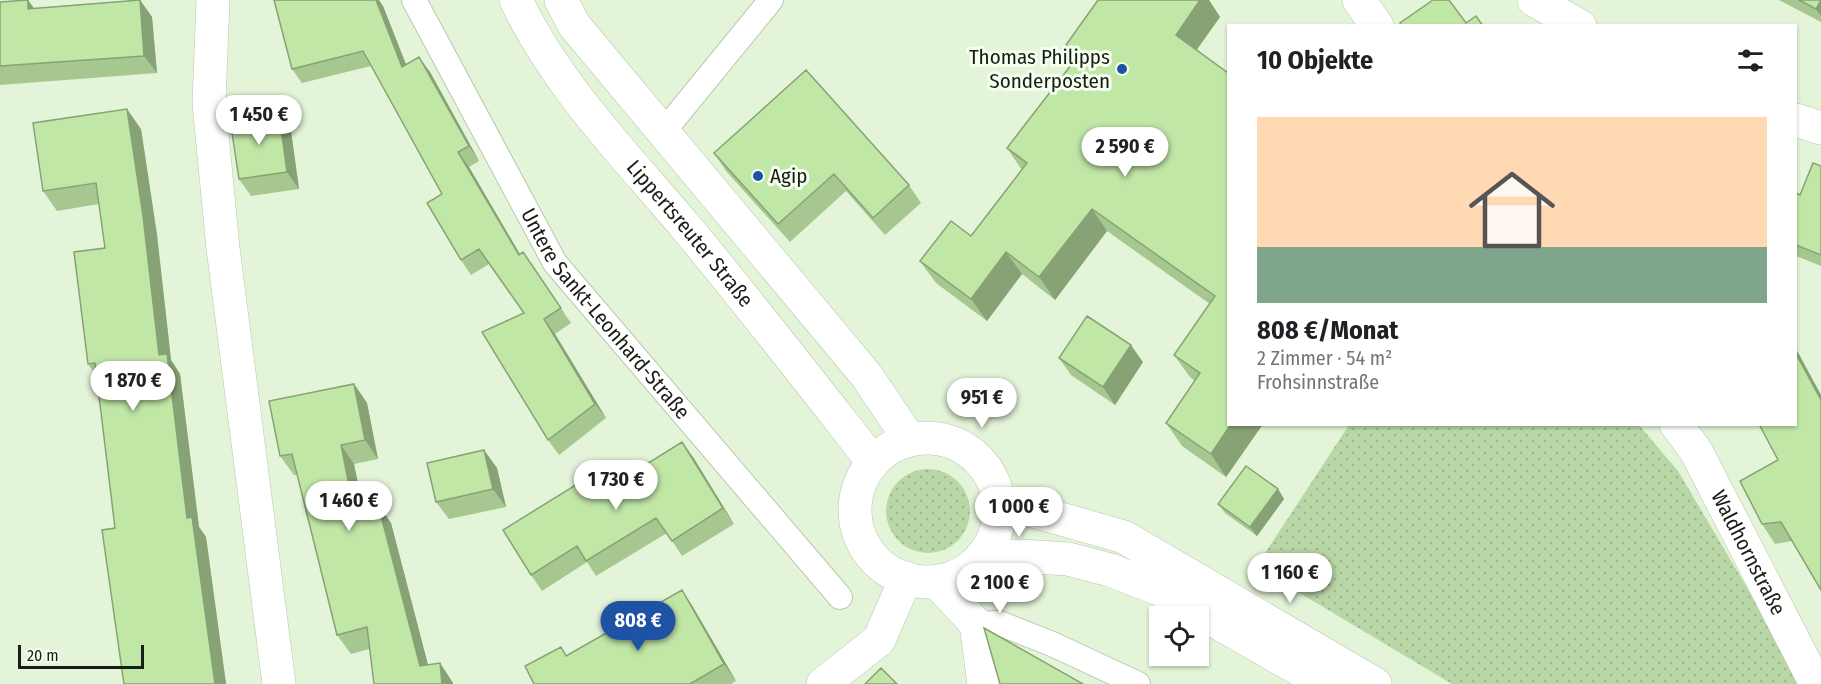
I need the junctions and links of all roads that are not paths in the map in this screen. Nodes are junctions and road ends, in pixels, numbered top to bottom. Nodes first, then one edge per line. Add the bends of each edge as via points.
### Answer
1 (213, 0) edge
2 (414, 0) edge
3 (516, 0) edge
4 (561, 0) edge
5 (771, 0) edge
6 (1359, 0) edge
7 (1534, 0) edge
8 (1376, 24) edge
9 (1576, 24) edge
10 (1797, 120) edge
11 (1821, 128) edge
12 (664, 131) junction
13 (1677, 426) edge
14 (910, 440) junction
15 (873, 462) junction
16 (998, 501) junction
17 (981, 557) junction
18 (921, 580) junction
19 (840, 597) dead end
20 (976, 624) junction
21 (279, 684) edge
22 (823, 684) edge
23 (984, 684) edge
24 (1138, 684) edge
25 (1324, 684) edge
26 (1375, 684) edge
27 (1816, 684) edge

1 - 21 street via 209,104 222,248
2 - 19 lane, Untere Sankt-Leonhard-Straße via 555,263
3 - 15 street, Lippertsreuter Straße via 573,94 711,258
4 - 12 street via 574,25
5 - 12 lane
6 - 8 street
7 - 9 street
10 - 11 street
12 - 14 street via 866,375
13 - 27 street, Waldhornstraße via 1696,451
14 - 15 street via 890,448
14 - 16 street via 950,441 968,450 993,482
15 - 18 street via 864,475 855,506 860,537 878,563 891,572
16 - 17 street via 998,521
16 - 26 street via 1124,537
17 - 18 street via 955,576
17 - 25 street via 1068,559 1110,570 1159,589
18 - 20 street
18 - 22 street via 879,640
20 - 23 street
20 - 24 lane via 999,623

